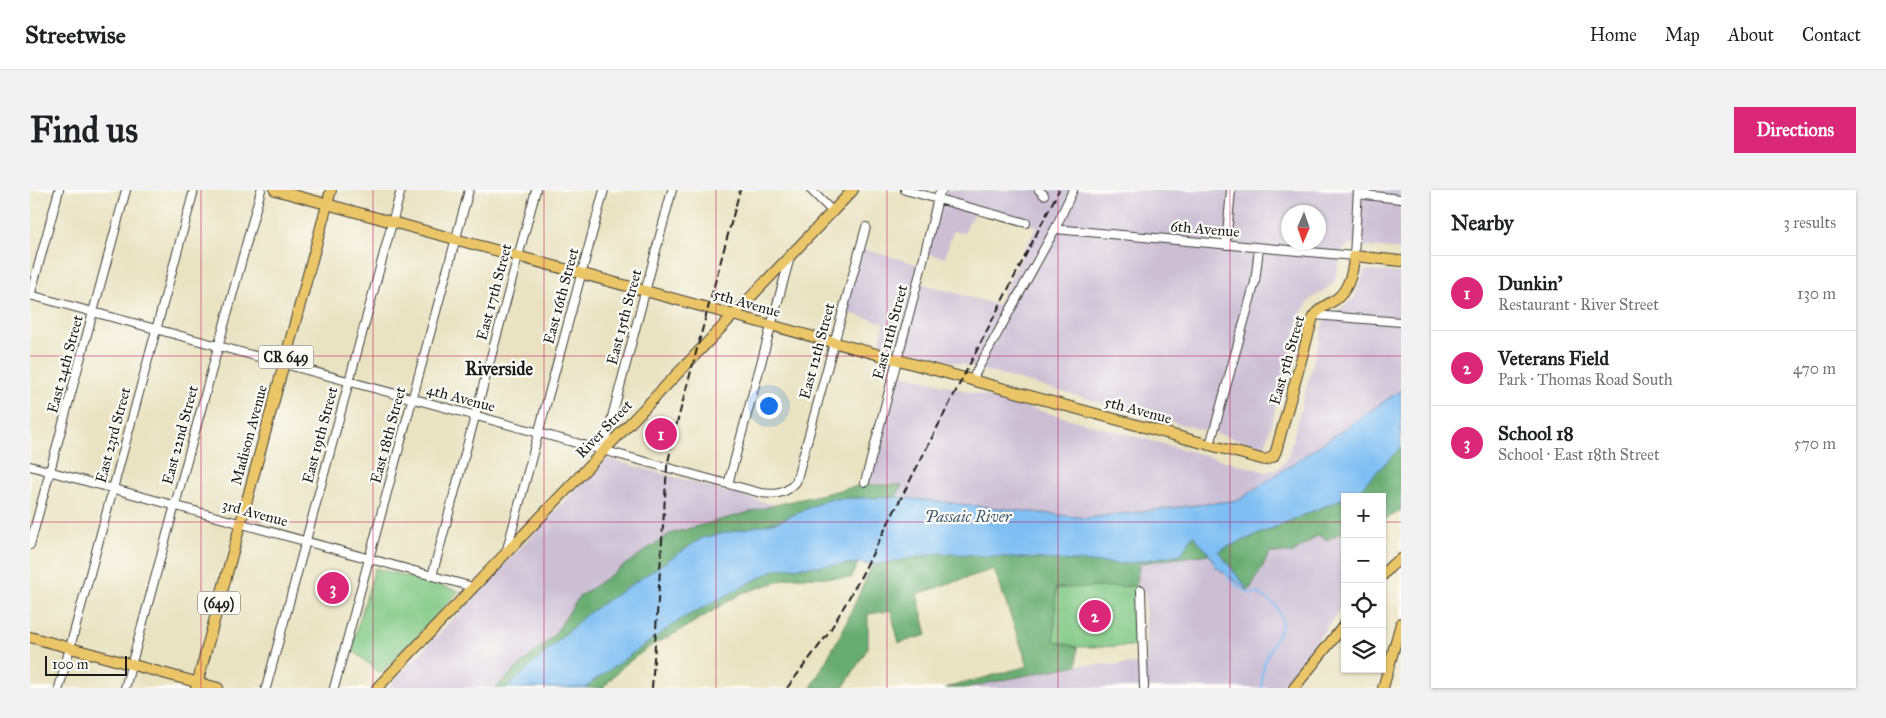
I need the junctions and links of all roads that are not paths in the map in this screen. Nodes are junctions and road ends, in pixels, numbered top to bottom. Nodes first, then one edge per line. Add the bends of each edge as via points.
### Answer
1 (59, 190) edge
2 (126, 190) edge
3 (194, 190) edge
4 (261, 190) edge
5 (275, 190) edge
6 (331, 190) edge
7 (401, 190) edge
8 (469, 190) edge
9 (536, 190) edge
10 (604, 190) edge
11 (672, 190) edge
12 (811, 190) edge
13 (852, 190) edge
14 (905, 190) edge
15 (942, 190) edge
16 (1073, 190) edge
17 (1231, 190) edge
18 (1358, 190) edge
19 (1401, 198) edge
20 (938, 199) junction
21 (327, 204) junction
22 (832, 211) junction
23 (392, 222) junction
24 (1026, 222) dead end
25 (866, 227) dead end
26 (1055, 229) junction
27 (456, 239) junction
28 (1226, 245) junction
29 (1259, 248) junction
30 (791, 254) junction
31 (518, 256) junction
32 (1354, 256) junction
33 (1401, 261) edge
34 (582, 274) junction
35 (645, 291) junction
36 (30, 295) edge
37 (94, 312) junction
38 (733, 315) junction
39 (1314, 315) junction
40 (1401, 322) edge
41 (771, 325) junction
42 (156, 328) junction
43 (834, 342) junction
44 (218, 346) junction
45 (896, 359) junction
46 (284, 364) junction
47 (975, 381) junction
48 (349, 382) junction
49 (412, 400) junction
50 (475, 416) junction
51 (538, 433) junction
52 (1210, 445) junction
53 (603, 451) junction
54 (30, 466) edge
55 (50, 471) junction
56 (796, 482) joint
57 (865, 482) dead end
58 (728, 484) junction
59 (113, 488) junction
60 (175, 506) junction
61 (240, 523) junction
62 (306, 541) junction
63 (30, 545) edge
64 (506, 553) junction
65 (368, 558) junction
66 (1401, 559) edge
67 (1386, 572) edge
68 (432, 576) junction
69 (473, 587) junction
70 (1141, 590) dead end
71 (1401, 623) edge
72 (1342, 628) edge
73 (30, 637) edge
74 (69, 648) junction
75 (132, 664) junction
76 (196, 685) edge
77 (59, 688) edge
78 (125, 688) edge
79 (218, 688) edge
80 (266, 688) edge
81 (334, 688) edge
82 (376, 688) edge
83 (1144, 688) edge
84 (1294, 688) edge
85 (1383, 688) edge

1 - 36 street
2 - 37 street, East 24th Street
3 - 42 street, East 23rd Street
4 - 44 street, East 22nd Street
5 - 21 main road, 5th Avenue
6 - 21 main road, Madison Avenue / CR 649
7 - 23 street, East 19th Street
8 - 27 street, East 18th Street
9 - 31 street, East 17th Street
10 - 34 street, East 16th Street
11 - 35 street, East 15th Street
12 - 22 street
13 - 22 main road, River Street
14 - 20 street
15 - 20 street, East 11th Street
16 - 26 street
17 - 28 street
18 - 19 street via 1365,195
18 - 32 street, East 5th Street
20 - 24 street
20 - 45 street, East 11th Street
21 - 23 main road, 5th Avenue
21 - 46 main road, Madison Avenue / CR 649
22 - 30 main road, River Street
23 - 27 main road, 5th Avenue
23 - 48 street, East 19th Street
25 - 43 street, East 12th Street
26 - 28 street, 6th Avenue
26 - 47 street via 975,374
27 - 31 main road, 5th Avenue
27 - 49 street, East 18th Street
28 - 29 street, 6th Avenue
29 - 32 street, 6th Avenue
29 - 52 street via 1255,282
30 - 38 main road, River Street
30 - 41 street
31 - 34 main road, 5th Avenue
31 - 50 street, East 17th Street
32 - 33 main road
32 - 39 main road, East 5th Street via 1352,274 1344,290
34 - 35 main road, 5th Avenue
34 - 51 street, East 16th Street
35 - 38 main road, 5th Avenue
35 - 53 street, East 15th Street
36 - 37 street, 4th Avenue
37 - 42 street, 4th Avenue
37 - 55 street, East 24th Street
38 - 41 main road, 5th Avenue
38 - 53 main road, River Street
39 - 40 street
39 - 52 main road, East 5th Street via 1274,455 1265,460
41 - 43 main road, 5th Avenue
41 - 58 street
42 - 44 street, 4th Avenue
42 - 59 street, East 23rd Street
43 - 45 main road, 5th Avenue
43 - 56 street, East 12th Street
44 - 46 street, 4th Avenue
44 - 60 street, East 22nd Street
45 - 47 main road, 5th Avenue
45 - 57 street, East 11th Street
46 - 48 street, 4th Avenue
46 - 61 main road, Madison Avenue / CR 649
47 - 52 main road, 5th Avenue
48 - 49 street, 4th Avenue
48 - 62 street, East 19th Street
49 - 50 street, 4th Avenue
49 - 65 street, East 18th Street
50 - 51 street, 4th Avenue
50 - 68 street, East 17th Street
51 - 53 street, 4th Avenue
51 - 64 street, East 16th Street
53 - 58 street, 4th Avenue
53 - 64 main road, River Street
54 - 55 street, 3rd Avenue
55 - 59 street, 3rd Avenue
55 - 63 street, East 24th Street
56 - 58 street, 4th Avenue via 774,495
59 - 60 street, 3rd Avenue
59 - 74 street, East 23rd Street
60 - 61 street, 3rd Avenue
60 - 75 street, East 22nd Street
61 - 62 street, 3rd Avenue
61 - 76 main road, Madison Avenue / (649)
62 - 65 street, 3rd Avenue
62 - 80 street, East 19th Street
64 - 69 main road, River Street
65 - 68 street, 3rd Avenue
65 - 81 street, East 18th Street
66 - 67 main road
68 - 69 street, 3rd Avenue
69 - 82 main road, River Street
70 - 83 street
71 - 85 main road
72 - 84 main road
73 - 74 main road
74 - 75 main road
74 - 77 street, East 23rd Street
75 - 76 main road
75 - 78 street, East 22nd Street
76 - 79 main road

